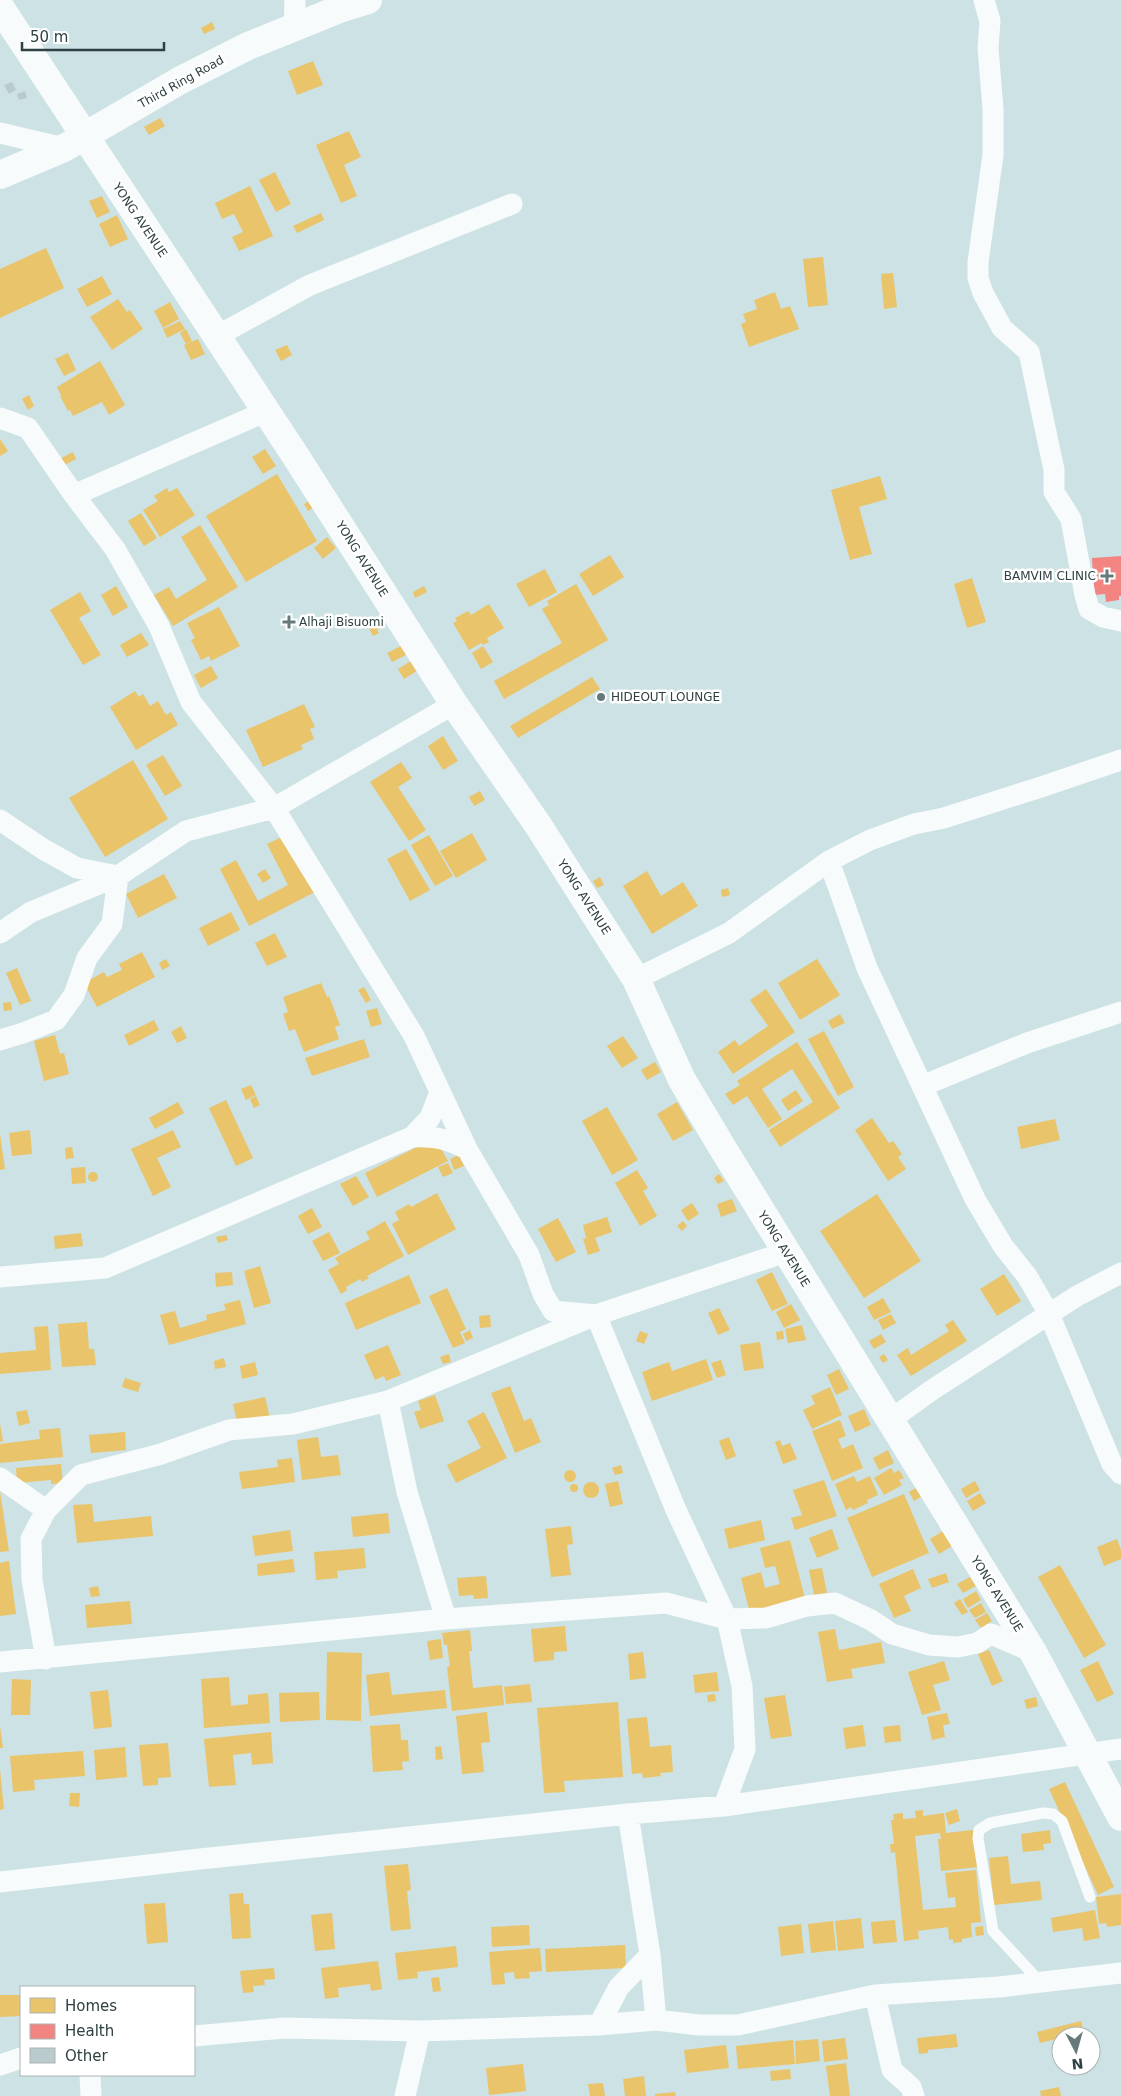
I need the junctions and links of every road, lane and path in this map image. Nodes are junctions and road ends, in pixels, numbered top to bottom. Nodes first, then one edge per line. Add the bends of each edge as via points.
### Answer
1 (295, 0) edge
2 (368, 0) edge
3 (984, 0) edge
4 (0, 6) edge
5 (294, 28) junction
6 (0, 133) edge
7 (74, 142) junction
8 (0, 175) edge
9 (512, 204) dead end
10 (217, 336) junction
11 (267, 412) junction
12 (0, 418) edge
13 (74, 495) junction
14 (1121, 621) edge
15 (454, 704) junction
16 (1121, 760) edge
17 (274, 808) junction
18 (0, 820) edge
19 (829, 862) junction
20 (118, 876) junction
21 (0, 934) edge
22 (636, 979) junction
23 (1121, 1012) edge
24 (0, 1040) edge
25 (922, 1086) junction
26 (440, 1092) junction
27 (412, 1137) junction
28 (467, 1149) junction
29 (786, 1252) junction
30 (1121, 1273) edge
31 (0, 1277) edge
32 (1049, 1314) junction
33 (596, 1315) junction
34 (388, 1401) junction
35 (890, 1420) junction
36 (1121, 1474) edge
37 (0, 1478) edge
38 (46, 1510) junction
39 (446, 1619) junction
40 (727, 1620) junction
41 (1032, 1652) junction
42 (46, 1659) junction
43 (0, 1662) edge
44 (1121, 1749) edge
45 (1087, 1754) junction
46 (724, 1806) junction
47 (628, 1814) junction
48 (1121, 1817) edge
49 (0, 1882) edge
50 (1090, 1897) dead end
51 (650, 1955) junction
52 (1121, 1973) edge
53 (1040, 1982) junction
54 (876, 1995) junction
55 (656, 2020) junction
56 (599, 2025) junction
57 (420, 2031) junction
58 (195, 2036) edge
59 (20, 2058) edge
60 (0, 2065) edge
61 (90, 2076) edge
62 (90, 2096) edge
63 (405, 2096) edge
64 (914, 2096) edge

1 - 5 street
2 - 5 street, Third Ring Road
3 - 14 street via 990,21 988,48 993,156 978,278 1002,328 1029,352 1054,470 1054,492 1071,518 1089,609 1103,617
4 - 7 street, YONG AVENUE
5 - 7 street, Third Ring Road via 248,46 179,81
6 - 7 street
7 - 8 street, Third Ring Road
7 - 10 street, YONG AVENUE
9 - 10 street via 310,284
10 - 11 street, YONG AVENUE
11 - 13 street
11 - 15 street, YONG AVENUE
12 - 13 street via 28,428
13 - 17 street via 115,549 154,618 191,702
15 - 17 street
15 - 22 street, YONG AVENUE via 538,825
16 - 19 street via 944,818 888,832
17 - 20 street via 186,831
17 - 26 street via 414,1036
18 - 20 street via 77,868
19 - 22 street via 729,933
19 - 25 street via 867,968
20 - 21 street via 31,912
20 - 24 street via 112,924 87,958 74,995 56,1020
22 - 29 street, YONG AVENUE via 682,1080
23 - 25 street via 1027,1043
25 - 32 street via 975,1199
26 - 27 street via 430,1118
26 - 28 street
27 - 28 street via 434,1136
27 - 31 street via 105,1268
28 - 33 street via 529,1254 552,1311
29 - 33 street
29 - 35 street, YONG AVENUE
30 - 32 street
32 - 35 street
32 - 36 street via 1112,1464
33 - 34 street
33 - 40 street via 676,1510
34 - 38 street via 293,1424 229,1430 161,1454 81,1475
34 - 39 street via 407,1492
35 - 41 street, YONG AVENUE
37 - 38 street
38 - 42 street via 31,1539 32,1580
39 - 40 street via 666,1603
39 - 42 street
40 - 41 street via 766,1618 806,1606 835,1603 892,1634 929,1645 958,1647 977,1643 991,1634
40 - 46 street via 742,1686 745,1749
41 - 45 street, YONG AVENUE
42 - 43 street
44 - 45 street
45 - 46 street
45 - 48 street, YONG AVENUE
46 - 47 street
47 - 49 street
47 - 51 street
50 - 53 lane via 1062,1822 1053,1814 990,1823 979,1830 993,1931
51 - 55 street
51 - 56 street via 619,1987
52 - 53 street
53 - 54 street
54 - 55 street via 738,2025
54 - 64 street via 892,2070 910,2087
55 - 56 street
56 - 57 street
57 - 58 street via 284,2028
57 - 63 street
59 - 60 street
61 - 62 street

